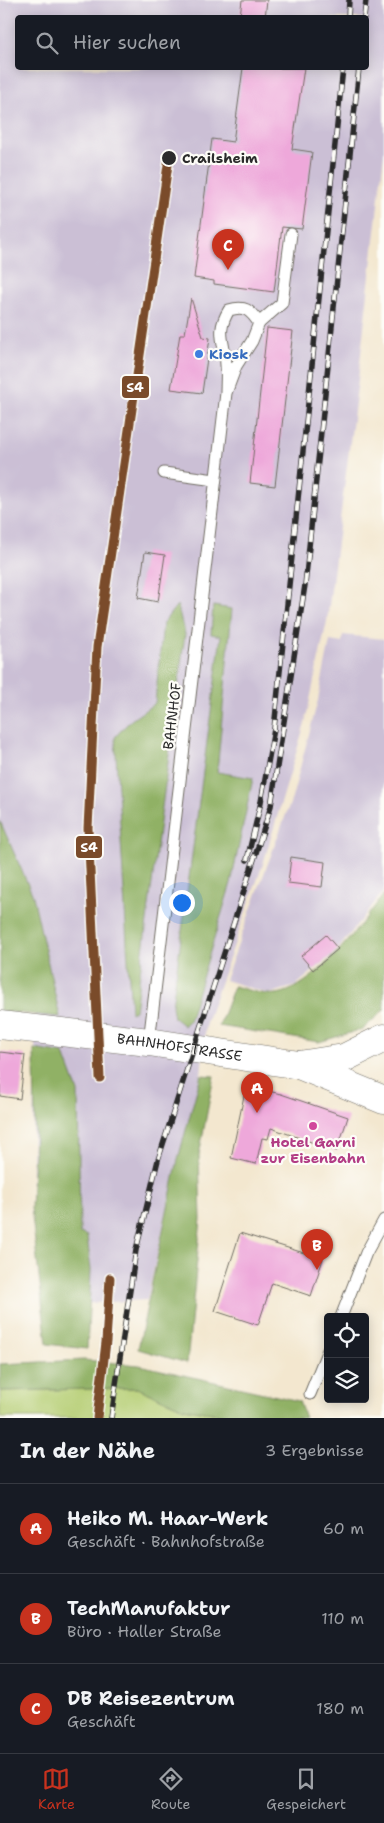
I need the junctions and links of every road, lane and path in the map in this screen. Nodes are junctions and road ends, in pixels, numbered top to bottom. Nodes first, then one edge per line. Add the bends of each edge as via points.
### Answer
1 (291, 234) dead end
2 (259, 323) junction
3 (226, 393) junction
4 (164, 473) dead end
5 (215, 480) junction
6 (0, 1025) edge
7 (384, 1038) edge
8 (149, 1042) junction
9 (299, 1065) junction
10 (384, 1100) edge
11 (384, 1220) edge
12 (344, 1313) edge
13 (325, 1358) edge
14 (310, 1394) dead end

1 - 2 lane via 282,303
2 - 3 lane
2 - 3 lane via 249,310 239,307 229,310 222,321 220,331 226,363
3 - 5 lane, BAHNHOF
4 - 5 lane
5 - 8 lane, BAHNHOF
6 - 8 main road, BAHNHOFSTRASSE
7 - 9 main road via 344,1058
8 - 9 main road, BAHNHOFSTRASSE
9 - 10 main road
11 - 12 lane via 366,1253
13 - 14 lane

